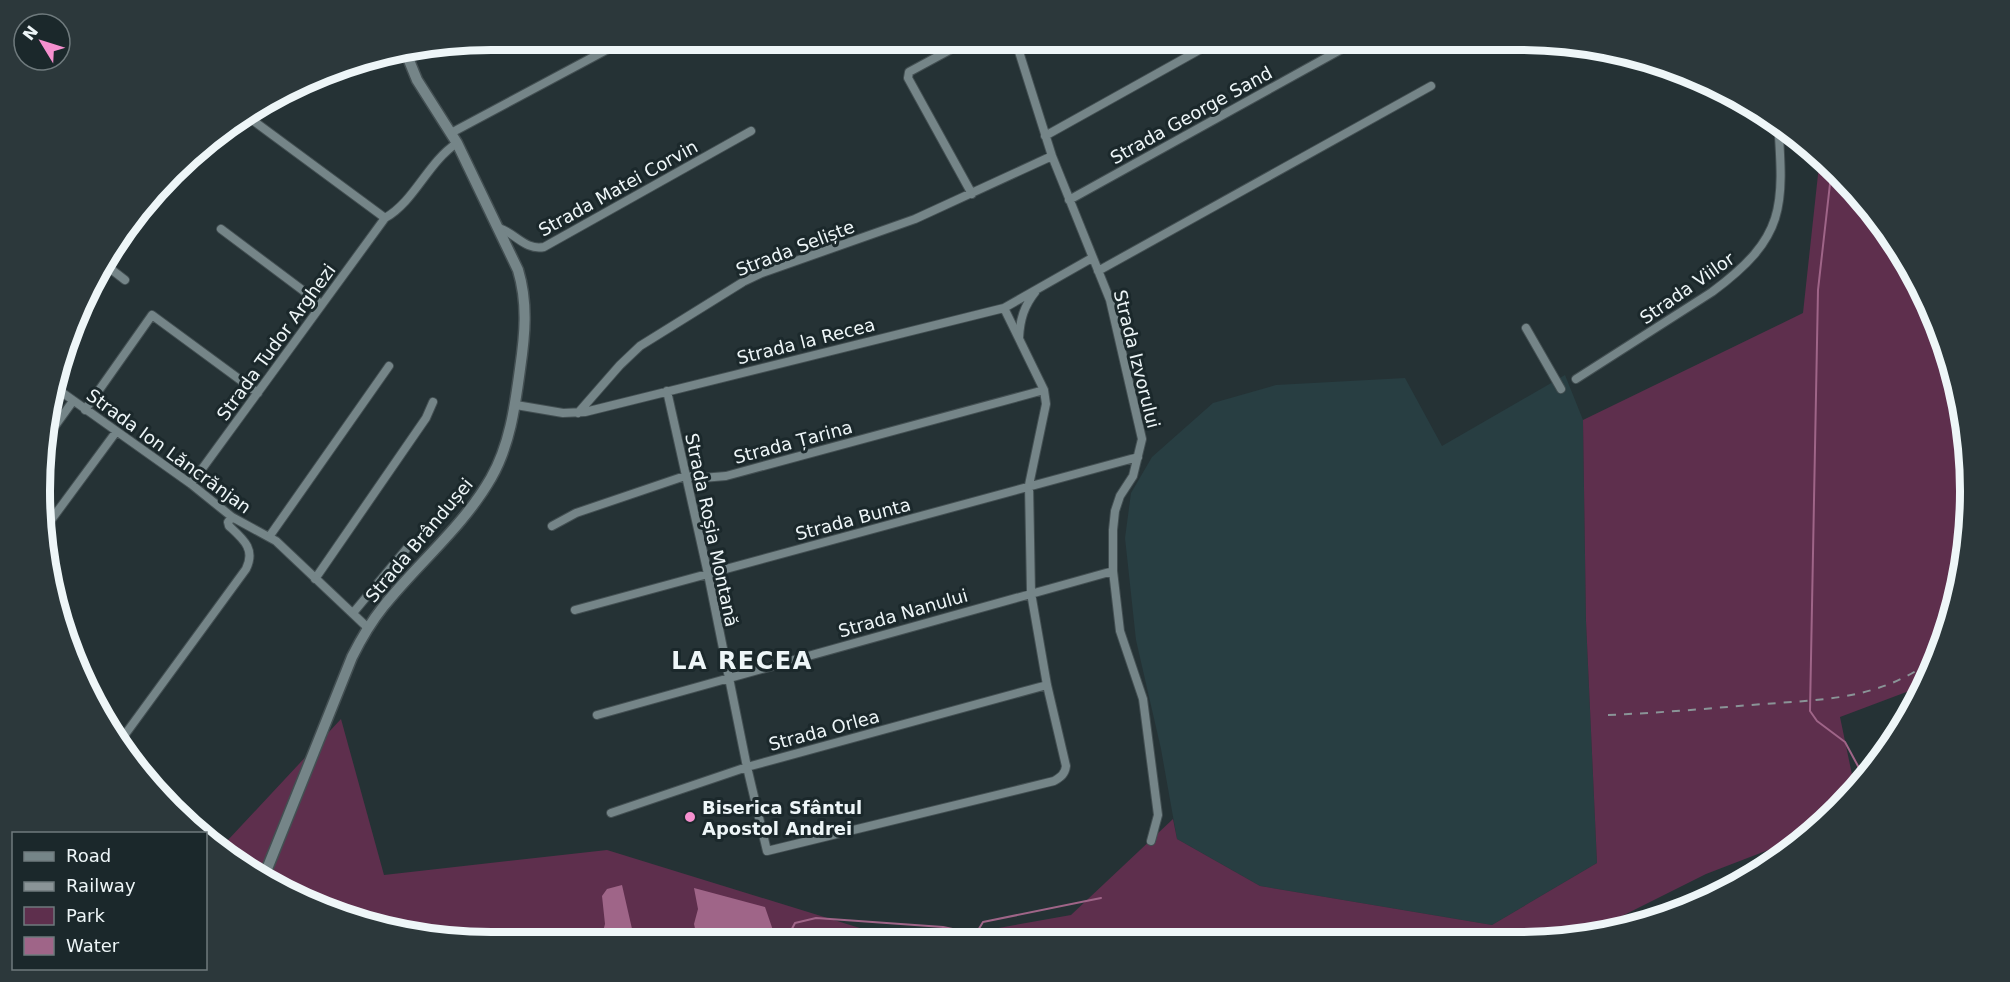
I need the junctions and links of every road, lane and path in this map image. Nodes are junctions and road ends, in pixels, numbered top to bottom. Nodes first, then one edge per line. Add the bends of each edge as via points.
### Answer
1 (608, 50) edge
2 (950, 50) edge
3 (1018, 50) edge
4 (1199, 50) edge
5 (1339, 50) edge
6 (408, 57) edge
7 (1431, 86) dead end
8 (252, 120) edge
9 (751, 131) dead end
10 (1779, 135) edge
11 (1045, 136) junction
12 (454, 138) junction
13 (1052, 156) junction
14 (972, 194) junction
15 (1069, 200) junction
16 (385, 218) junction
17 (499, 228) junction
18 (221, 229) dead end
19 (1092, 258) junction
20 (110, 268) edge
21 (1098, 271) junction
22 (125, 280) dead end
23 (1039, 288) junction
24 (321, 304) junction
25 (1004, 308) junction
26 (1526, 328) dead end
27 (1019, 339) junction
28 (389, 366) dead end
29 (1576, 379) dead end
30 (1562, 388) dead end
31 (1044, 390) junction
32 (667, 391) junction
33 (61, 392) edge
34 (258, 393) junction
35 (73, 401) junction
36 (433, 402) dead end
37 (516, 405) junction
38 (86, 410) junction
39 (578, 413) junction
40 (54, 427) edge
41 (116, 432) junction
42 (1138, 457) junction
43 (685, 476) junction
44 (191, 484) junction
45 (1029, 485) junction
46 (232, 517) junction
47 (50, 522) edge
48 (552, 526) dead end
49 (269, 537) junction
50 (413, 541) dead end
51 (1113, 571) junction
52 (708, 574) junction
53 (315, 579) junction
54 (1031, 593) junction
55 (575, 610) dead end
56 (355, 614) junction
57 (370, 626) junction
58 (729, 677) junction
59 (1047, 685) junction
60 (597, 715) dead end
61 (124, 736) edge
62 (747, 767) junction
63 (611, 813) dead end
64 (1151, 841) dead end
65 (266, 871) edge

1 - 12 street, Strada Tudor Arghezi
2 - 14 street via 909,72 908,78
3 - 11 street, Strada Izvorului
4 - 11 street
5 - 15 street, Strada George Sand
6 - 12 main road, Strada Brândușei via 417,80
7 - 21 street
8 - 16 street
9 - 17 street, Strada Matei Corvin via 544,247 529,247
10 - 29 street, Strada Viilor via 1780,200 1768,237 1755,256 1734,277
11 - 13 street, Strada Izvorului
12 - 16 street, Strada Tudor Arghezi via 398,211
12 - 17 main road, Strada Brândușei
13 - 14 street, Strada Seliște
13 - 15 street, Strada Izvorului
14 - 39 street, Strada Seliște via 743,282 640,346
15 - 19 street, Strada Izvorului
16 - 24 street, Strada Tudor Arghezi
17 - 37 main road, Strada Brândușei via 518,270 525,300
18 - 24 street
19 - 21 street, Strada Izvorului
19 - 23 street, Strada la Recea
20 - 22 street
21 - 42 street, Strada Izvorului via 1110,300 1142,439
23 - 25 street, Strada la Recea
23 - 27 street via 1023,311
24 - 34 street, Strada Tudor Arghezi
25 - 27 street
25 - 32 street, Strada la Recea
26 - 30 street
27 - 31 street
28 - 49 street
31 - 43 street, Strada Țarina via 726,476
31 - 45 street via 1046,404
32 - 39 street, Strada la Recea
32 - 43 street, Strada Roșia Montană
33 - 35 street, Strada Ion Lăncrănjan
34 - 38 street via 153,315
34 - 44 street, Strada Tudor Arghezi
35 - 38 street, Strada Ion Lăncrănjan
35 - 40 street
36 - 53 street via 426,418
37 - 39 street, Strada la Recea
37 - 57 main road, Strada Brândușei via 502,455 480,496
38 - 41 street, Strada Ion Lăncrănjan
41 - 44 street, Strada Ion Lăncrănjan
41 - 47 street
42 - 45 street, Strada Bunta
42 - 51 street, Strada Izvorului via 1115,511
43 - 48 street, Strada Țarina via 576,513
43 - 52 street, Strada Roșia Montană
44 - 46 street, Strada Ion Lăncrănjan
45 - 52 street, Strada Bunta
45 - 54 street
46 - 49 street, Strada Ion Lăncrănjan
46 - 61 street via 229,526 249,551 246,569
49 - 53 street, Strada Ion Lăncrănjan
50 - 56 street
51 - 54 street, Strada Nanului
51 - 64 street, Strada Izvorului via 1120,631 1143,699 1158,815
52 - 55 street, Strada Bunta
52 - 58 street, Strada Roșia Montană
53 - 56 street, Strada Ion Lăncrănjan
54 - 58 street, Strada Nanului
54 - 59 street
56 - 57 street, Strada Ion Lăncrănjan
57 - 65 main road, Strada Brândușei via 341,681
58 - 60 street, Strada Nanului
58 - 62 street, Strada Roșia Montană
59 - 62 street, Strada Orlea
59 - 62 street, Strada Roșia Montană via 1066,766 1066,771 1054,781 767,851
62 - 63 street, Strada Orlea

